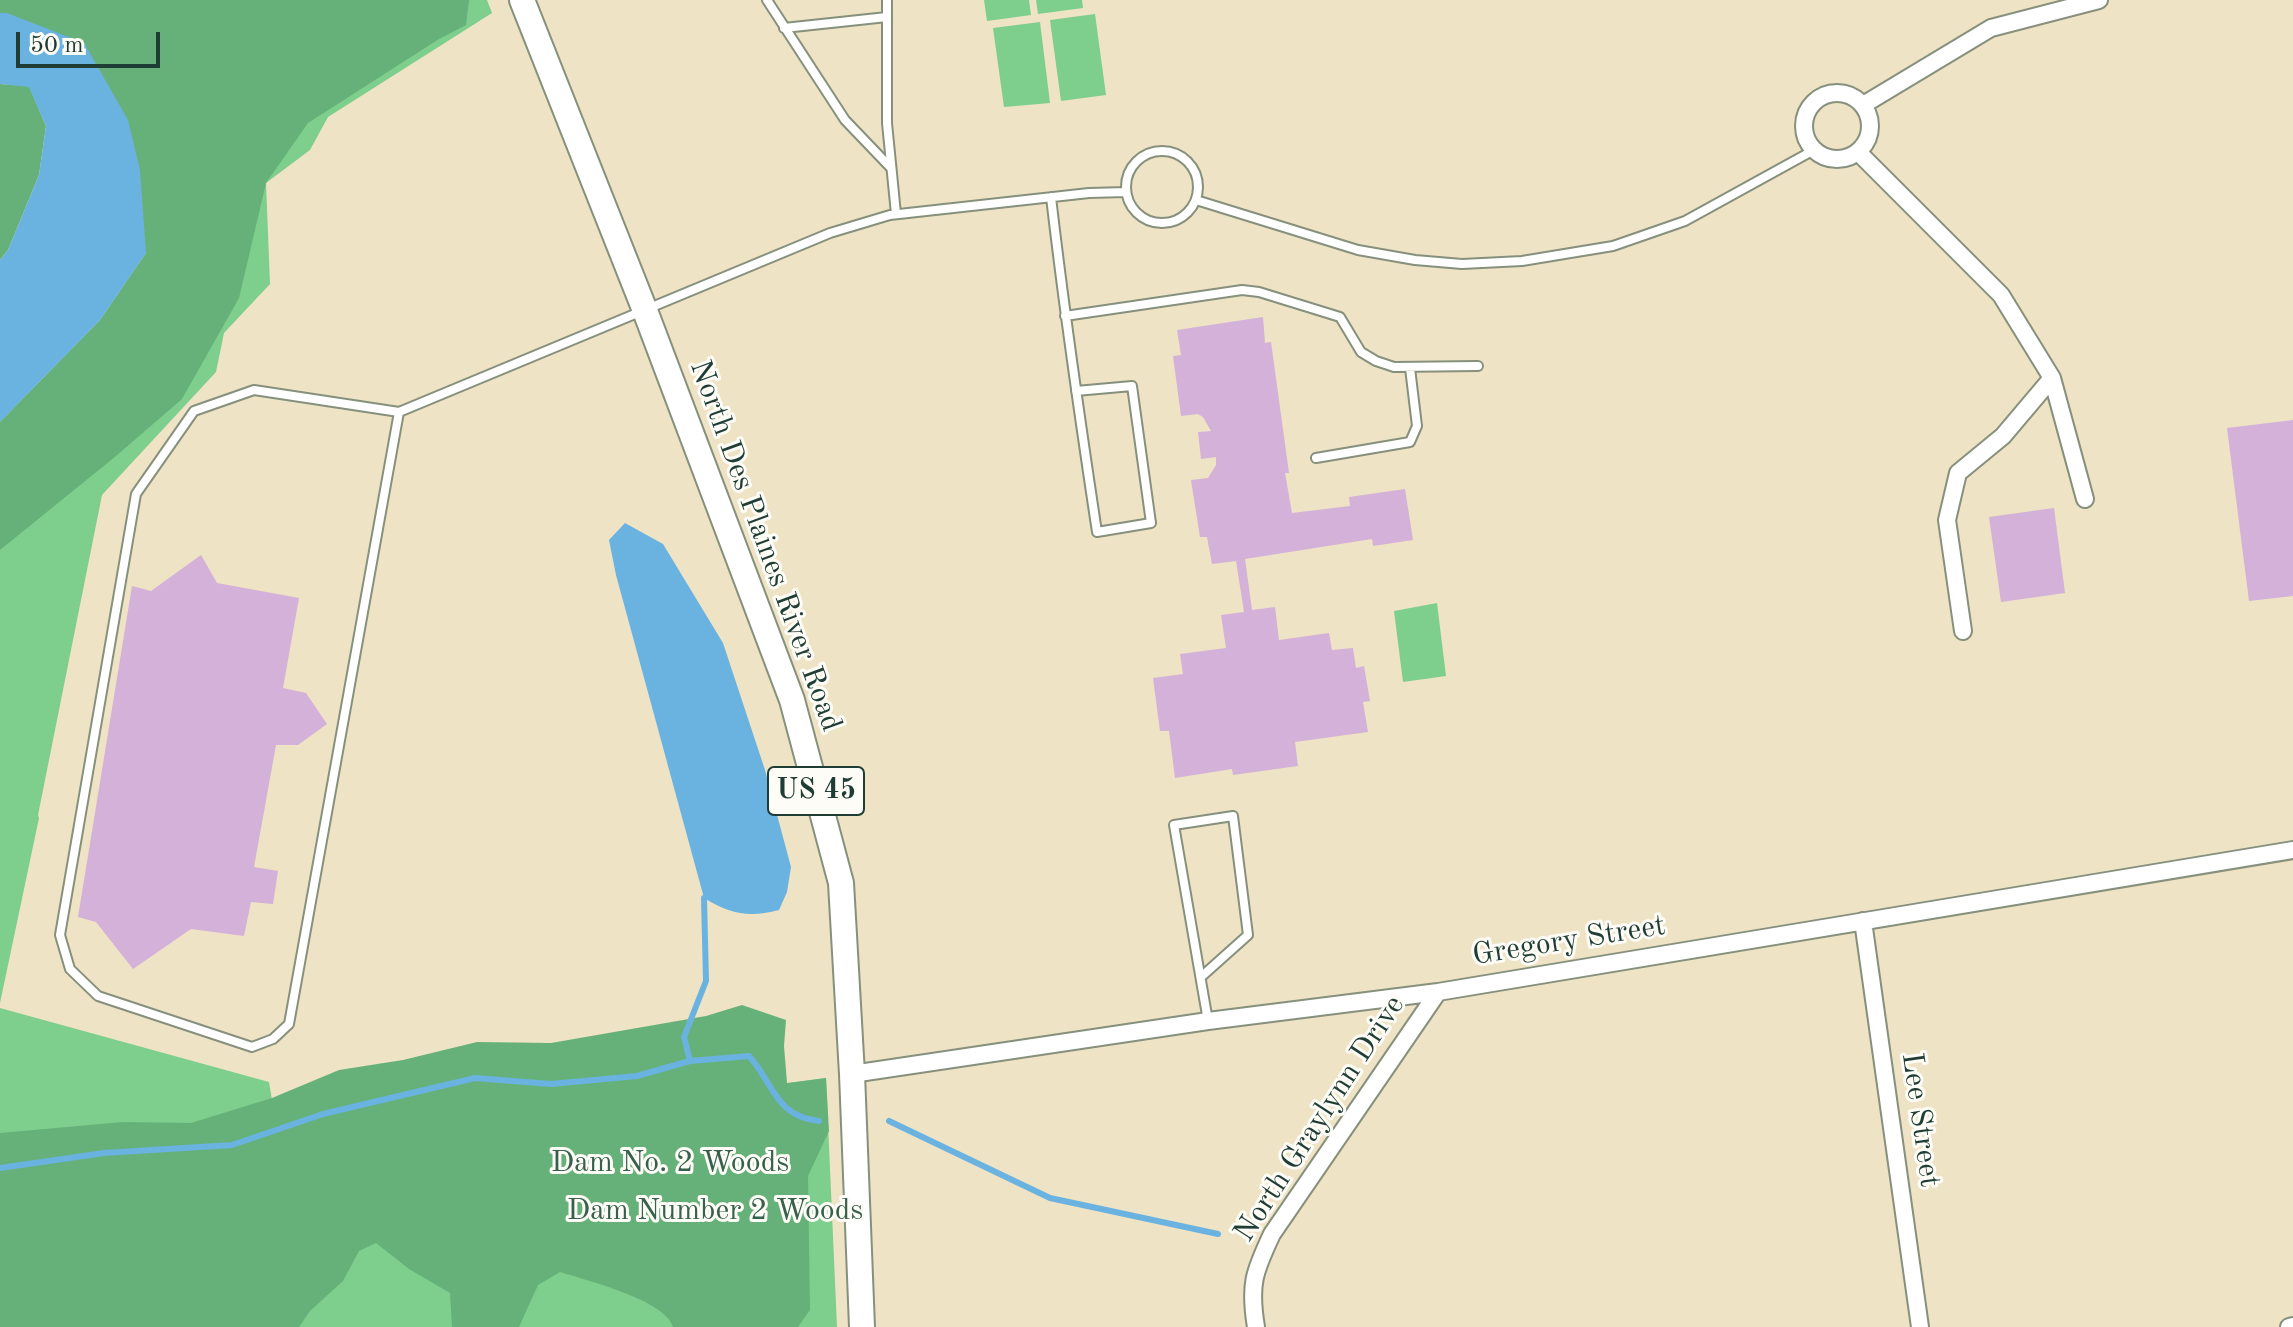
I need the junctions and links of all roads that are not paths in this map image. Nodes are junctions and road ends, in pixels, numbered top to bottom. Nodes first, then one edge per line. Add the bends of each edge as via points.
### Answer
1 (522, 0) edge
2 (767, 0) edge
3 (887, 0) edge
4 (2099, 0) edge
5 (887, 17) junction
6 (784, 28) junction
7 (1863, 105) junction
8 (1814, 150) junction
9 (1858, 152) junction
10 (891, 168) junction
11 (1126, 192) junction
12 (1051, 197) junction
13 (1196, 200) junction
14 (896, 214) junction
15 (644, 308) junction
16 (1065, 316) junction
17 (1478, 366) dead end
18 (1410, 368) junction
19 (2052, 378) junction
20 (1076, 391) junction
21 (399, 412) junction
22 (1316, 458) dead end
23 (2085, 499) dead end
24 (1963, 631) dead end
25 (2293, 850) edge
26 (1863, 921) junction
27 (1201, 977) junction
28 (1438, 992) junction
29 (1208, 1021) junction
30 (852, 1074) junction
31 (862, 1327) edge
32 (1256, 1327) edge
33 (1920, 1327) edge

1 - 15 main road, North Des Plaines River Road / US 45
2 - 6 lane
3 - 5 lane
4 - 7 street via 1991,28
5 - 6 lane
5 - 10 lane
6 - 10 lane via 845,120
7 - 8 street via 1837,93 1811,105 1804,133
7 - 9 street via 1870,129
8 - 9 street via 1831,159
8 - 13 lane via 1685,221 1613,246 1522,261 1462,264 1358,250
9 - 19 street via 2001,295
10 - 14 lane
11 - 12 lane
11 - 13 lane via 1137,213 1158,224 1181,219
11 - 13 lane via 1131,169 1139,160 1149,153 1173,152 1197,177
12 - 14 lane
12 - 16 lane
14 - 15 lane via 830,233
15 - 21 lane
15 - 30 main road, North Des Plaines River Road / US 45 via 796,716 841,883
16 - 18 lane via 1242,290 1259,292 1340,317 1361,352 1394,367
16 - 20 lane
17 - 18 lane
18 - 22 lane via 1417,426 1410,442
19 - 23 street
19 - 24 street via 2003,436 1958,473 1947,520
20 - 20 lane via 1132,386 1151,523 1097,532
21 - 21 lane via 254,390 194,411 136,494 60,935 70,969 98,996 252,1047 273,1039 289,1024
25 - 26 street, Gregory Street
26 - 28 street, Gregory Street
26 - 33 street, Lee Street
27 - 27 lane via 1174,825 1233,816 1248,935
27 - 29 lane
28 - 29 street, Gregory Street
28 - 32 street, North Graylynn Drive via 1272,1234 1254,1272
29 - 30 street, Gregory Street
30 - 31 main road, North Des Plaines River Road / US 45

